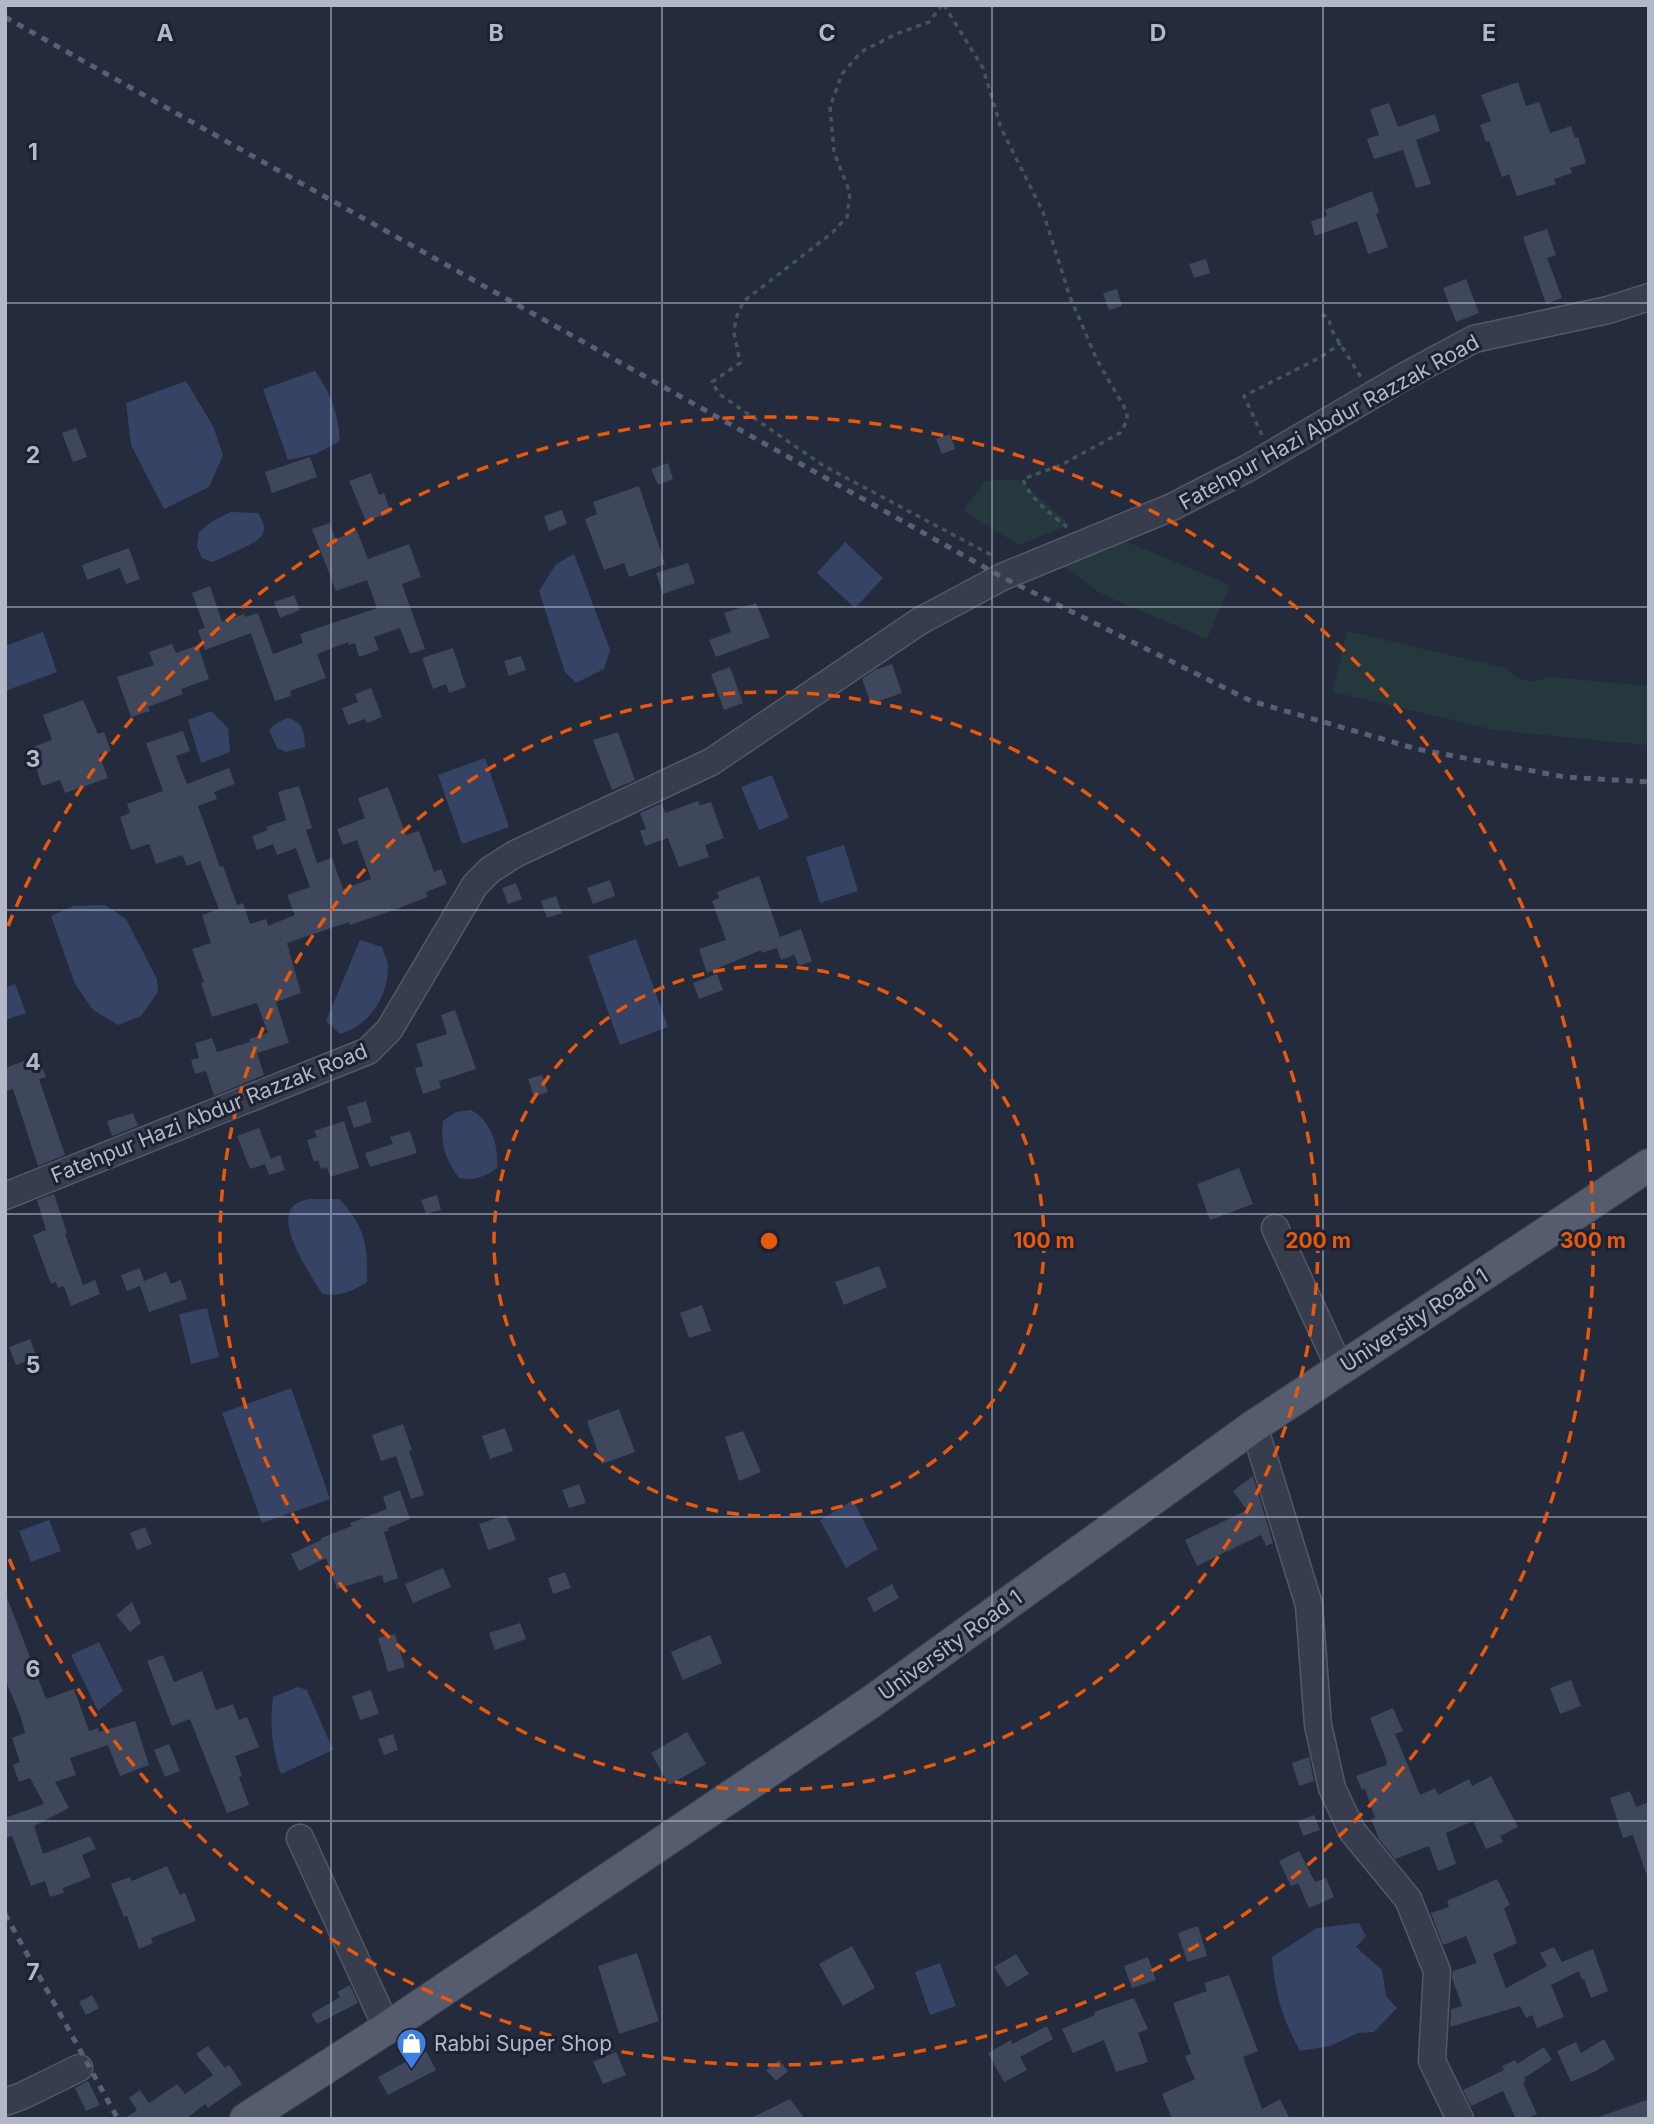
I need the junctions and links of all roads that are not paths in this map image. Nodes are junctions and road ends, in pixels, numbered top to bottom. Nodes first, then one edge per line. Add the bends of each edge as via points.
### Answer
1 (1649, 297) edge
2 (1649, 1165) edge
3 (5, 1196) edge
4 (1275, 1228) dead end
5 (1340, 1369) junction
6 (1254, 1426) junction
7 (300, 1838) dead end
8 (387, 2028) junction
9 (79, 2068) dead end
10 (5, 2102) edge
11 (246, 2119) edge
12 (1460, 2119) edge

1 - 3 street, Fatehpur Hazi Abdur Razzak Road via 1474,339 1172,507 1020,570 920,621 710,762 490,870 475,885 389,1030 368,1051
2 - 5 main road, University Road 1
4 - 5 street
5 - 6 main road, University Road 1
6 - 8 main road, University Road 1 via 871,1702
6 - 12 street via 1309,1605 1318,1725 1332,1788 1352,1831 1408,1899 1437,1971 1432,2061
7 - 8 street
8 - 11 main road, University Road 1
9 - 10 street

